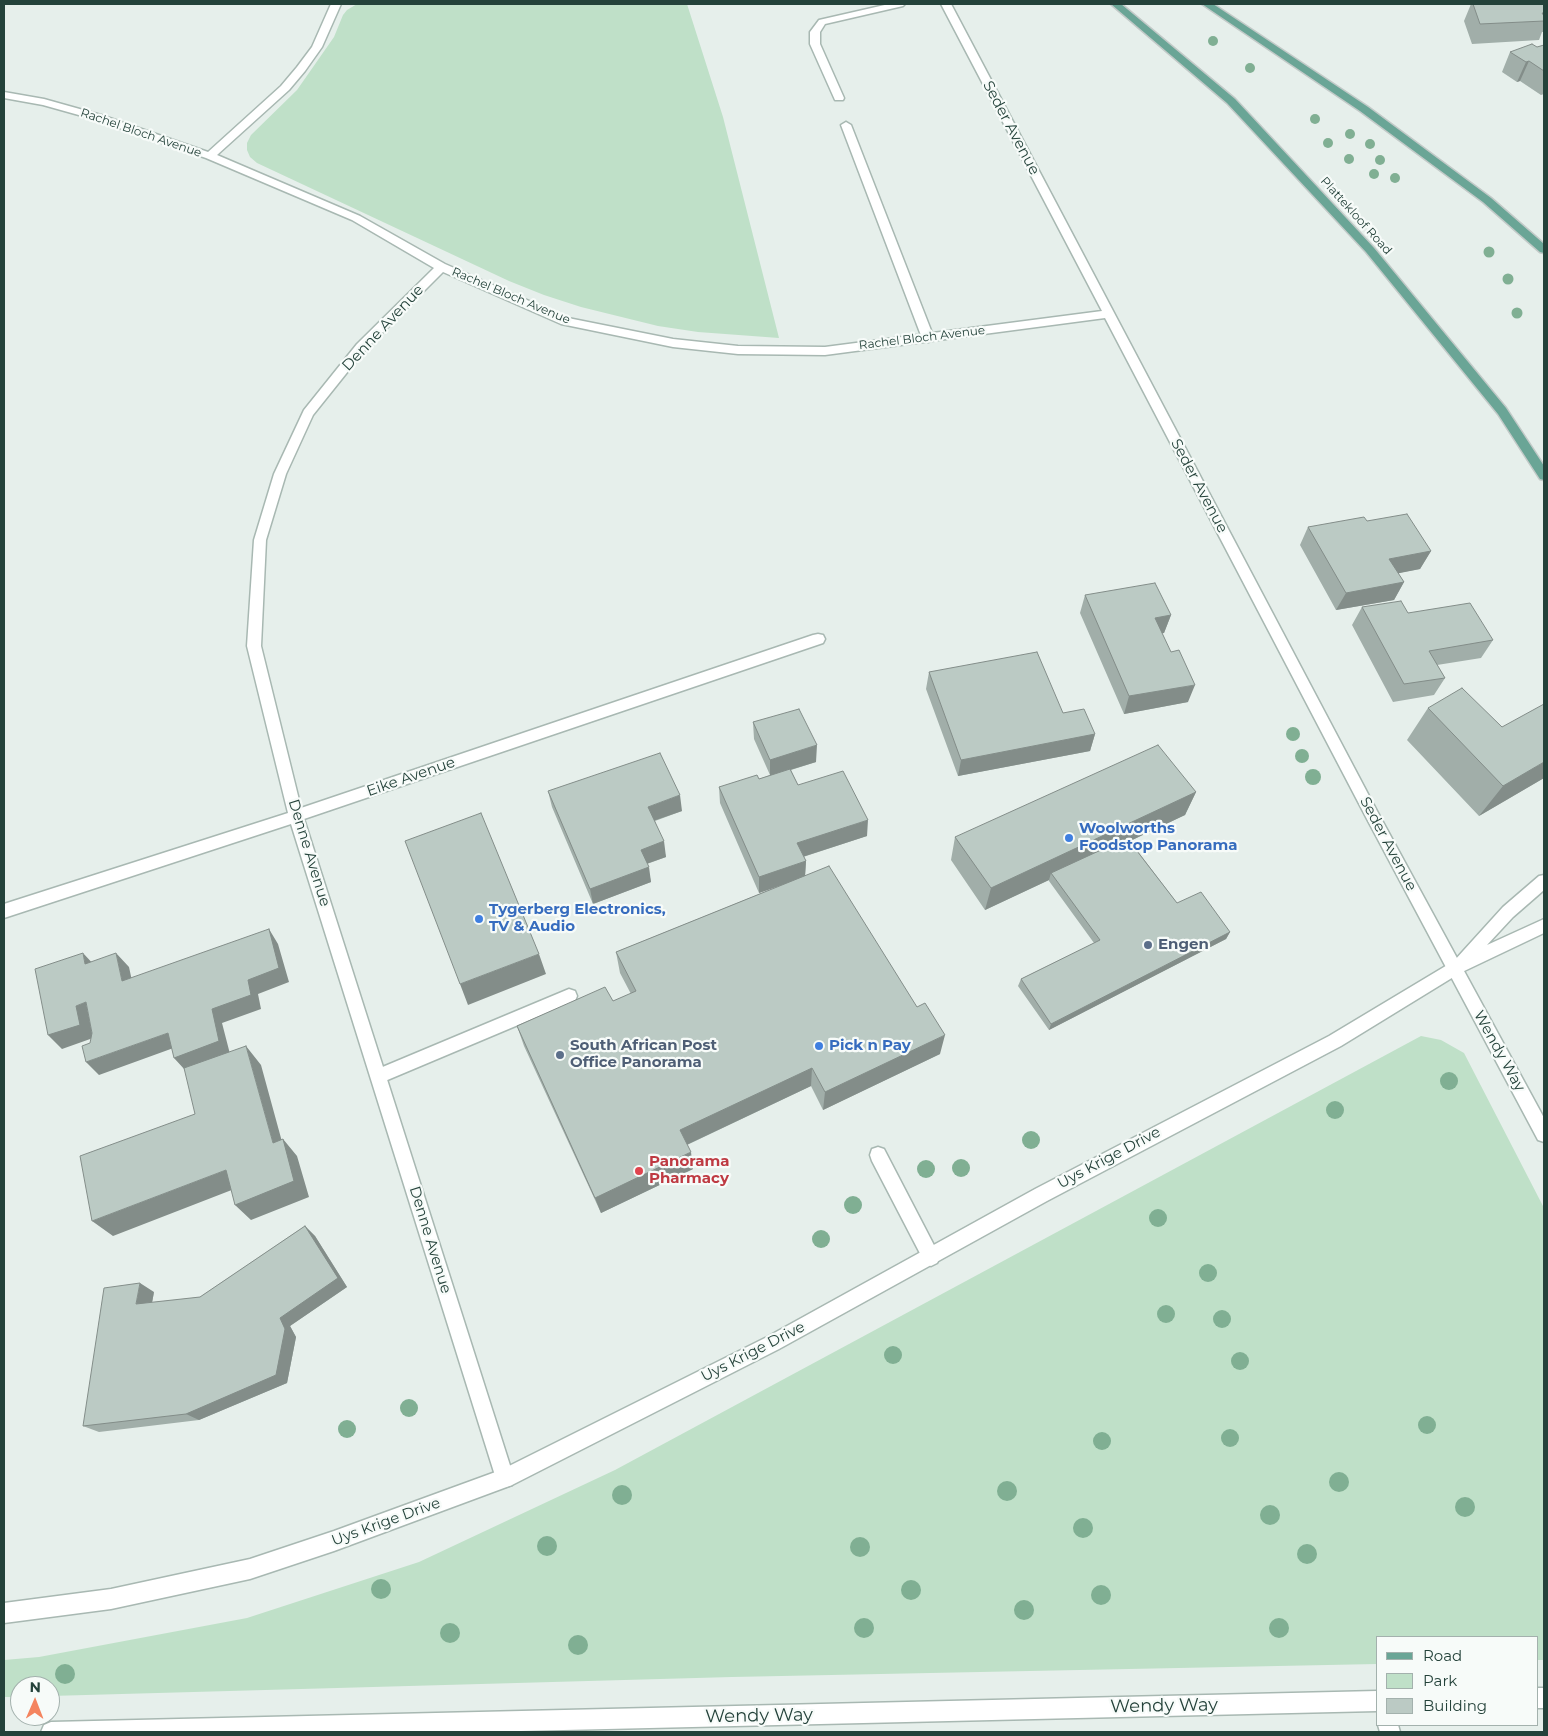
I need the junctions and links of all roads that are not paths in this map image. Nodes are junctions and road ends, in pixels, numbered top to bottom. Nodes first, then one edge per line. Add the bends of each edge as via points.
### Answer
1 (336, 4) edge
2 (900, 4) edge
3 (946, 4) edge
4 (1116, 4) edge
5 (1207, 4) edge
6 (4, 95) edge
7 (840, 98) dead end
8 (846, 125) dead end
9 (210, 156) junction
10 (1544, 250) edge
11 (441, 267) junction
12 (1108, 314) junction
13 (928, 338) junction
14 (1544, 476) edge
15 (818, 639) dead end
16 (296, 816) junction
17 (1544, 881) edge
18 (4, 911) edge
19 (1544, 926) edge
20 (1454, 968) junction
21 (569, 996) dead end
22 (379, 1076) junction
23 (1544, 1134) edge
24 (878, 1155) dead end
25 (931, 1257) junction
26 (505, 1478) junction
27 (4, 1613) edge
28 (1376, 1701) edge
29 (51, 1732) edge

1 - 9 street via 317,47 301,69 279,94
2 - 7 street via 822,22 815,32 815,44
3 - 12 street, Seder Avenue
4 - 14 main road, Plattekloof Road via 1231,101 1370,250 1502,412
5 - 10 main road via 1371,115 1487,200
6 - 9 street, Rachel Bloch Avenue via 97,117
8 - 13 street
9 - 11 street, Rachel Bloch Avenue via 356,218
11 - 13 street, Rachel Bloch Avenue via 566,321 673,344 738,350 825,351
11 - 16 street, Denne Avenue via 360,347 308,413 280,474 260,540 254,646
12 - 13 street, Rachel Bloch Avenue
12 - 20 street, Seder Avenue
15 - 16 street, Eike Avenue
16 - 18 street, Eike Avenue
16 - 22 street, Denne Avenue
17 - 20 street, Uys Krige Drive via 1508,912
19 - 20 street, Uys Krige Drive
20 - 23 street, Wendy Way
20 - 25 street, Uys Krige Drive via 1335,1041 1155,1134
21 - 22 street
22 - 26 street, Denne Avenue
24 - 25 street
25 - 26 street, Uys Krige Drive via 773,1343
26 - 27 street, Uys Krige Drive via 250,1569 111,1598
28 - 29 street, Wendy Way

